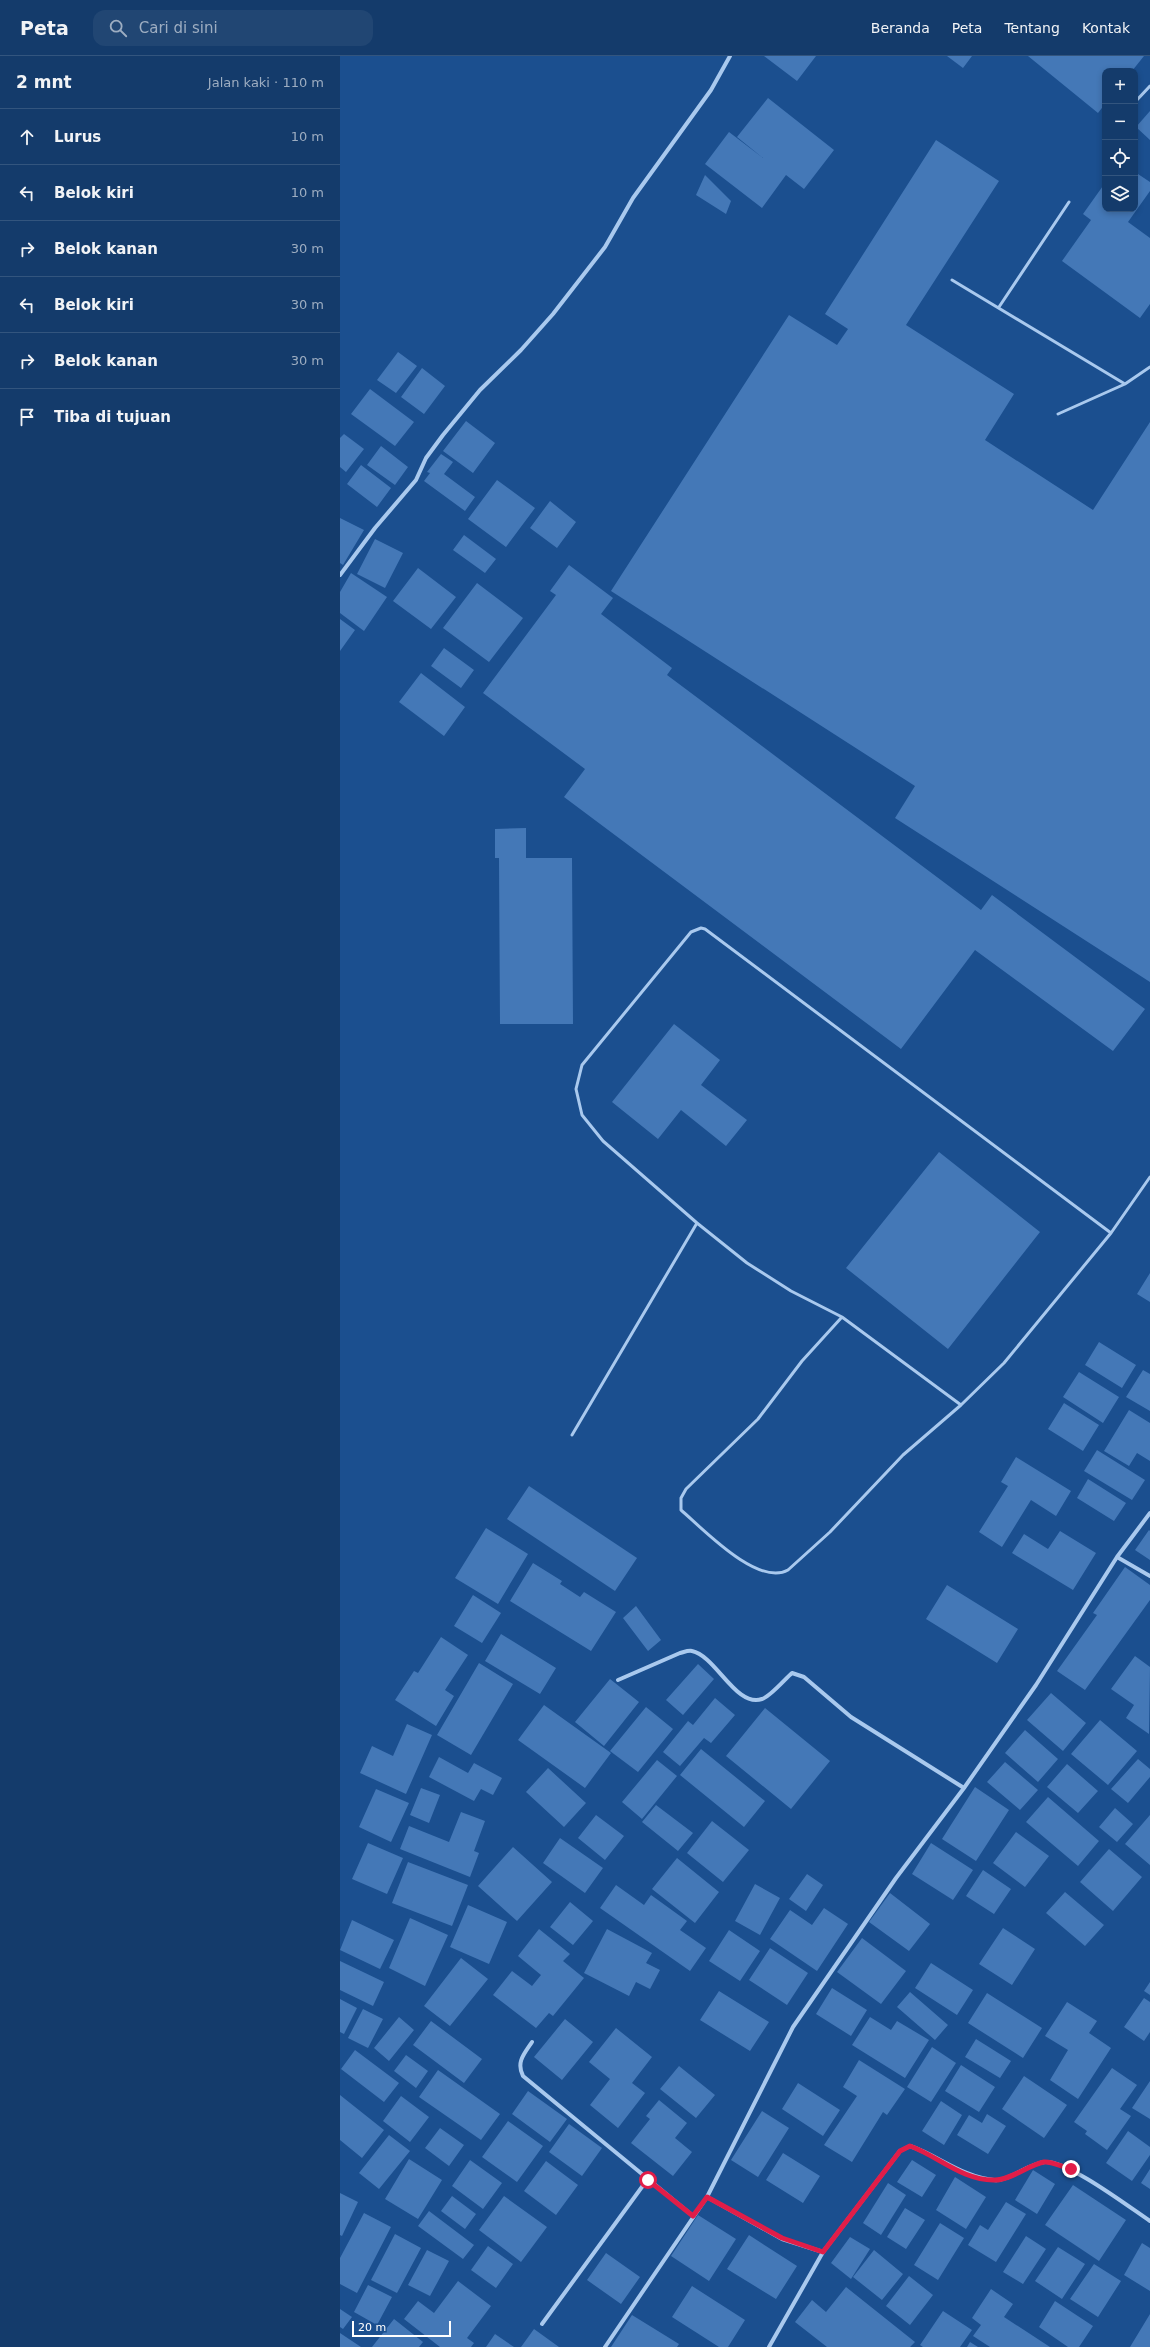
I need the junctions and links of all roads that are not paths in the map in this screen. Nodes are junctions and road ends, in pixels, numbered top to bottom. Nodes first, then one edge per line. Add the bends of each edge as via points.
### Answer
1 (730, 56) edge
2 (1150, 86) edge
3 (1138, 99) edge
4 (1069, 202) dead end
5 (952, 280) dead end
6 (999, 307) junction
7 (1150, 367) edge
8 (1125, 384) junction
9 (1058, 414) dead end
10 (340, 575) edge
11 (1150, 1177) edge
12 (697, 1223) junction
13 (1111, 1233) junction
14 (842, 1317) junction
15 (961, 1405) junction
16 (572, 1435) dead end
17 (1150, 1513) edge
18 (1117, 1557) junction
19 (1150, 1576) edge
20 (618, 1680) dead end
21 (964, 1788) junction
22 (532, 2042) dead end
23 (648, 2180) junction
24 (707, 2197) junction
25 (693, 2216) junction
26 (1150, 2220) edge
27 (823, 2252) junction
28 (542, 2324) dead end
29 (605, 2347) edge
30 (770, 2347) edge

1 - 10 street via 711,90 633,198 605,247 553,314 480,390 443,435 426,458 416,480 375,528
2 - 3 lane
4 - 6 lane
5 - 6 lane
6 - 8 lane
7 - 8 lane
8 - 9 lane
11 - 13 lane
12 - 13 lane via 603,1141 582,1115 576,1089 582,1065 691,932 701,928
12 - 14 lane via 747,1263 791,1291
12 - 16 lane
13 - 15 lane via 1004,1363
14 - 15 lane
14 - 15 lane via 802,1361 758,1419 686,1490 681,1498 681,1510 733,1556 769,1574 780,1574 788,1570 830,1532 903,1455
17 - 18 street
18 - 19 street
18 - 21 street via 1036,1685
20 - 21 street via 691,1650 700,1654 742,1695 752,1700 763,1699 792,1673 804,1677 851,1717
21 - 24 street via 896,1878 793,2027
22 - 23 street via 521,2060 519,2068 523,2076
23 - 25 street
23 - 28 street
24 - 25 street
24 - 27 street via 782,2238
25 - 29 street
26 - 27 street via 1071,2169 1045,2162 996,2180 979,2178 953,2169 922,2150 910,2146 900,2151
27 - 30 street

